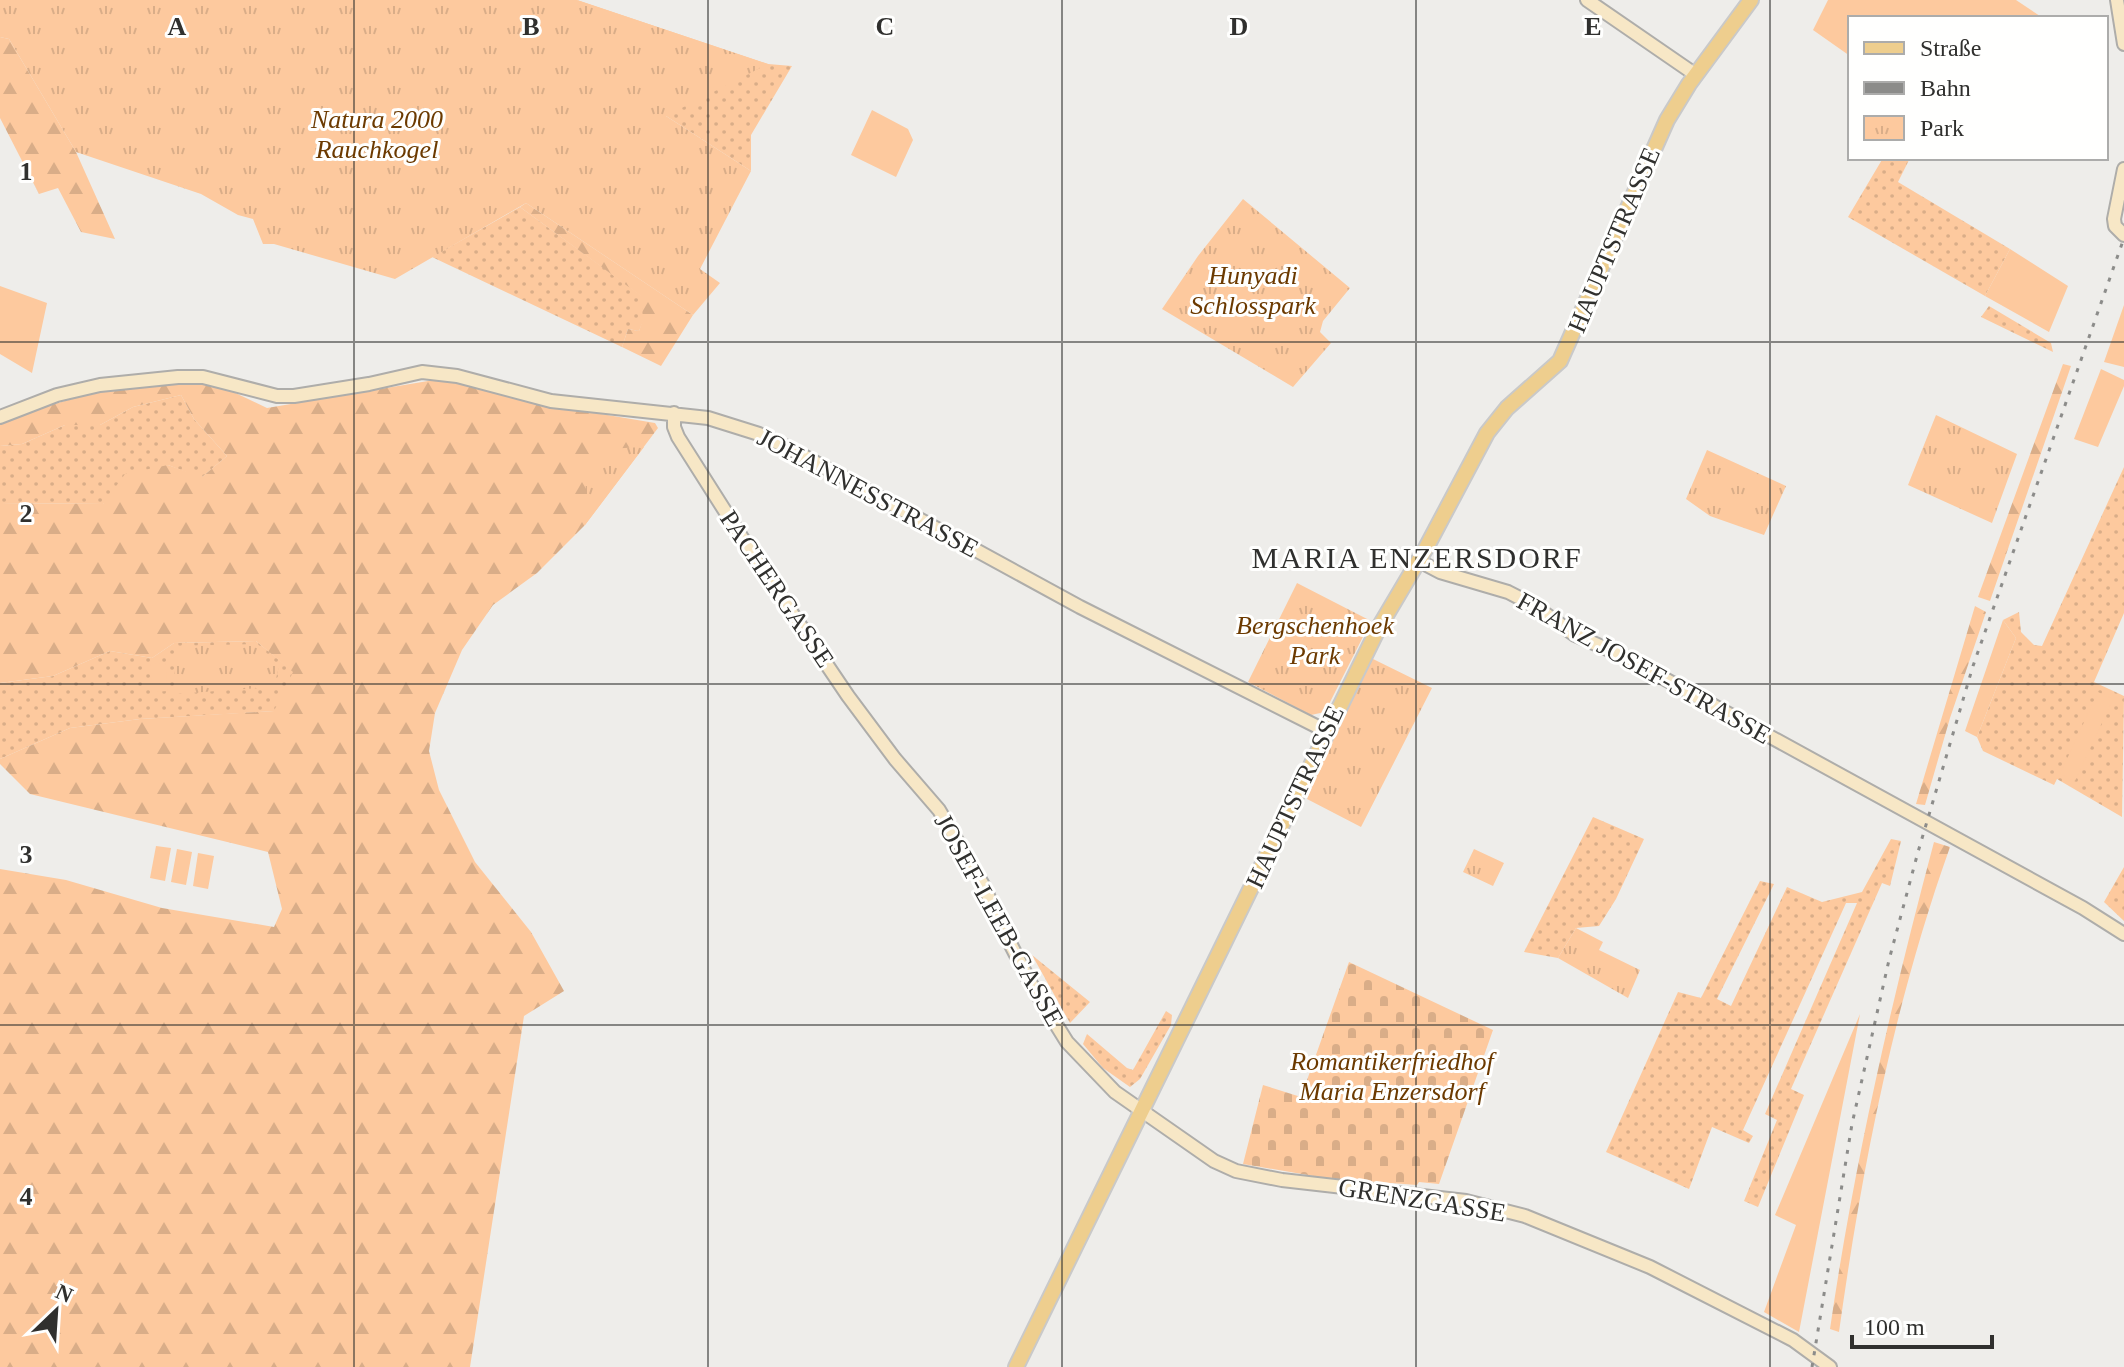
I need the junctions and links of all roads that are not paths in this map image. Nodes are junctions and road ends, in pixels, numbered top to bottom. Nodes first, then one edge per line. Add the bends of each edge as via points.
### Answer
1 (1587, 0) edge
2 (1751, 0) edge
3 (2117, 0) edge
4 (2124, 44) edge
5 (1696, 75) junction
6 (2124, 169) edge
7 (2124, 235) edge
8 (674, 413) junction
9 (0, 417) edge
10 (1419, 561) junction
11 (1326, 731) junction
12 (895, 759) joint
13 (2124, 934) edge
14 (1140, 1111) junction
15 (1016, 1367) edge
16 (1830, 1367) edge

1 - 5 street
2 - 5 main road, HAUPTSTRASSE
3 - 4 street
5 - 10 main road, HAUPTSTRASSE via 1653,149 1560,361 1494,423
6 - 7 street via 2114,219
8 - 9 street, JOHANNESSTRASSE via 551,401 422,372 294,396 203,377 100,385
8 - 11 street, JOHANNESSTRASSE via 741,428 789,448 1080,607
8 - 12 street, PACHERGASSE via 678,437 758,563
10 - 11 main road, HAUPTSTRASSE via 1389,607
10 - 13 street, FRANZ JOSEF-STRASSE via 1520,598 1562,628 1623,656
11 - 14 main road, HAUPTSTRASSE
12 - 14 street, JOSEF-LEEB-GASSE via 939,810 1067,1042 1101,1080
14 - 15 main road, HAUPTSTRASSE
14 - 16 street, GRENZGASSE via 1236,1171 1466,1201 1525,1216 1650,1267 1793,1340

